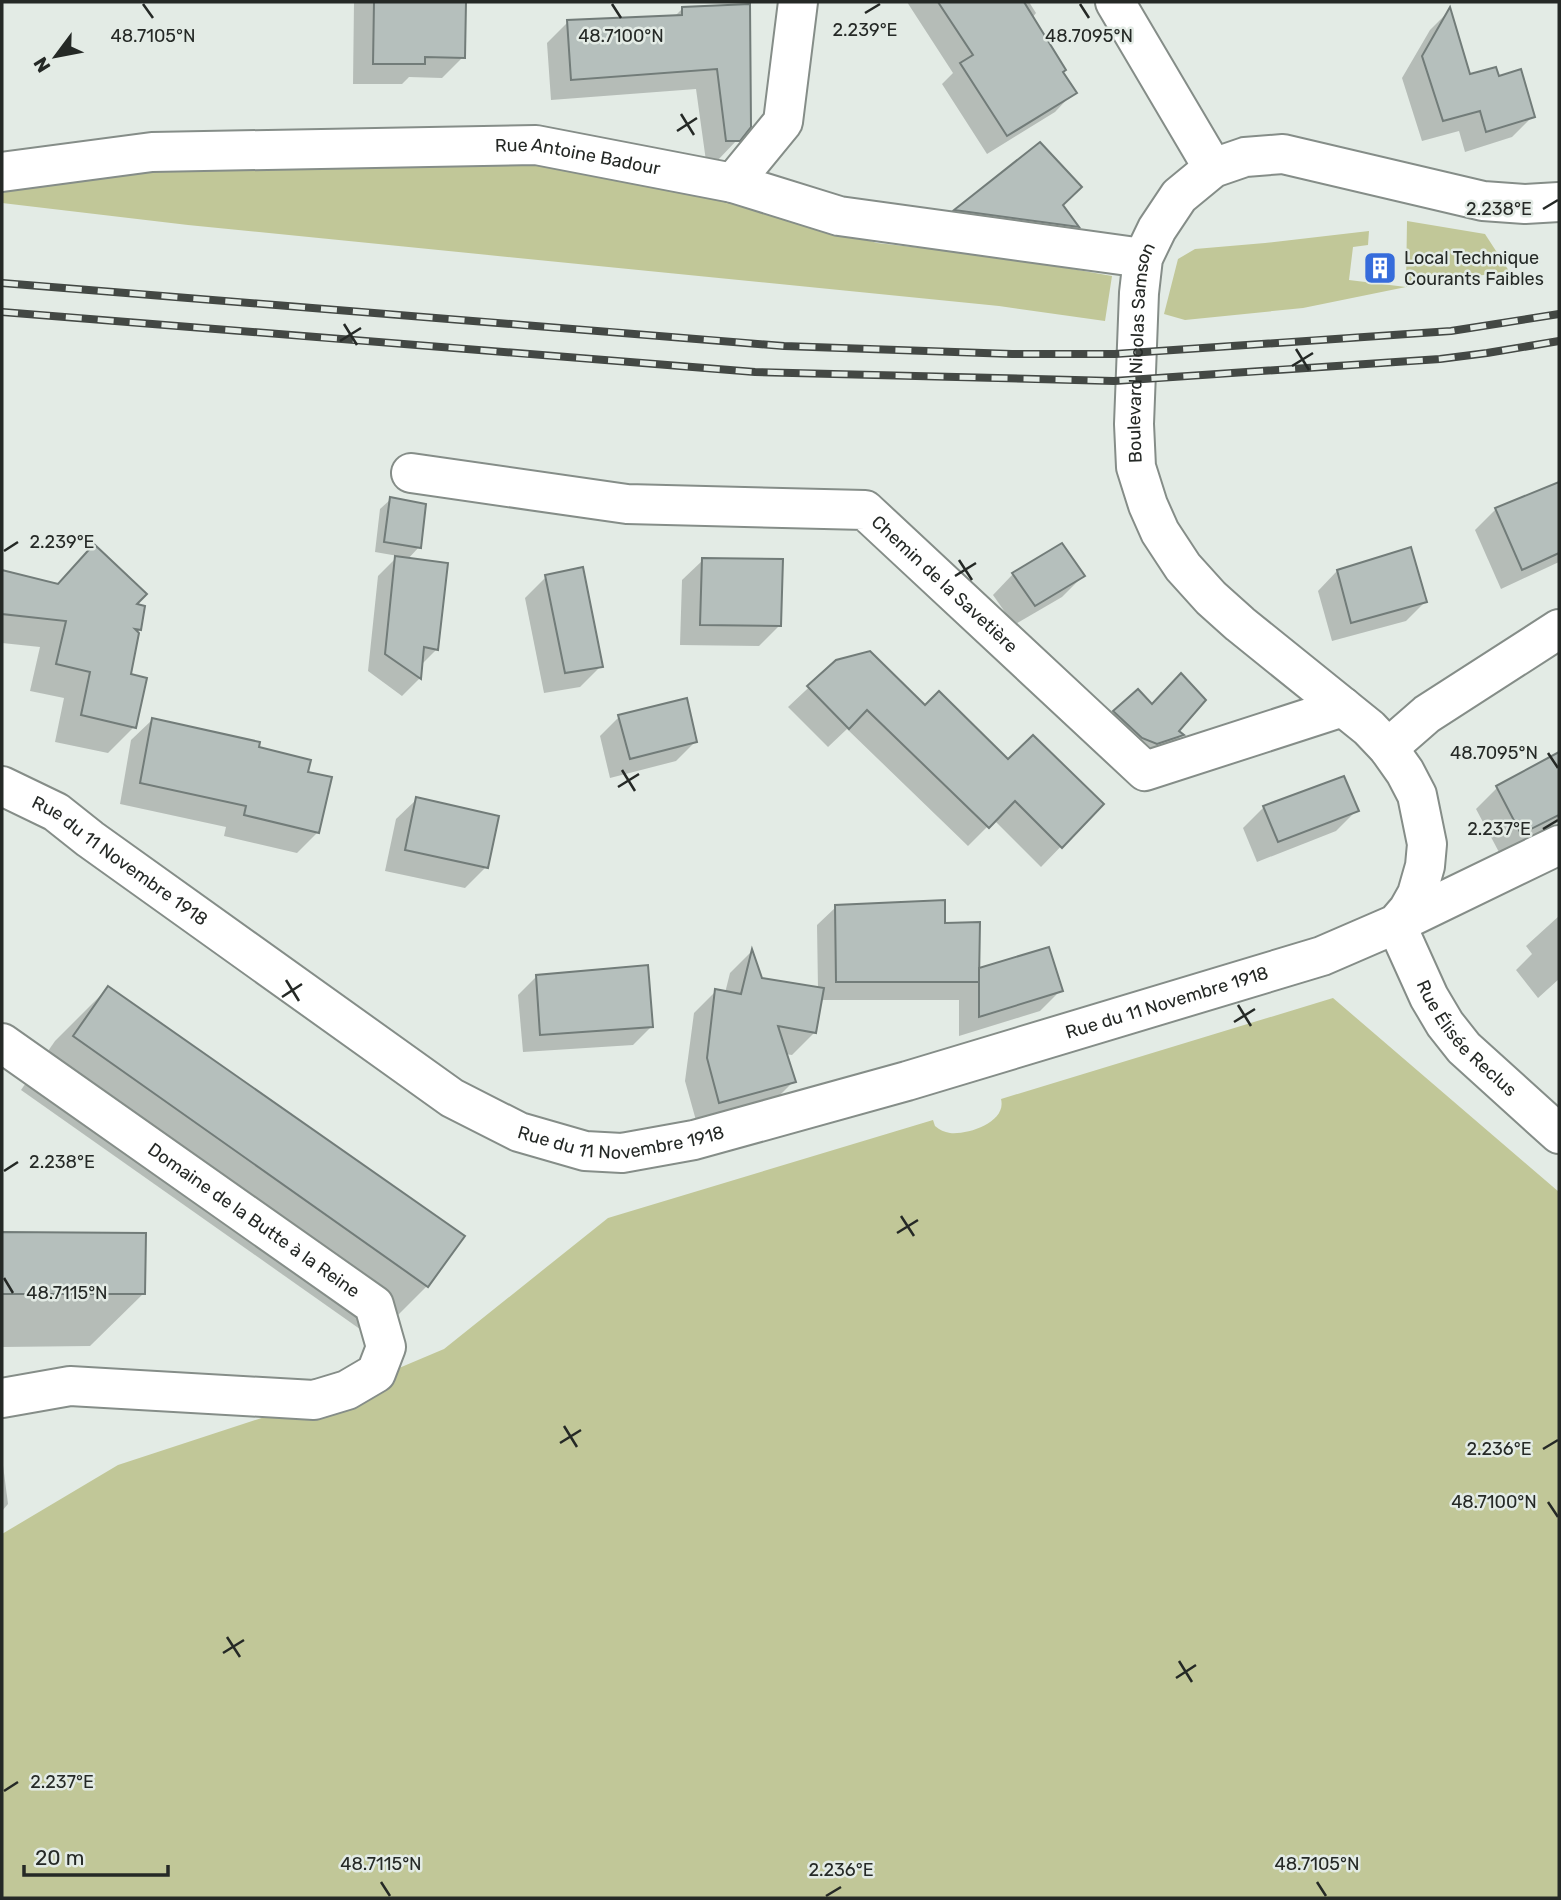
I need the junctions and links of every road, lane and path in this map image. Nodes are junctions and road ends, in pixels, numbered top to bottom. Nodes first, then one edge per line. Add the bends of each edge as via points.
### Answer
1 (798, 2) edge
2 (1115, 2) edge
3 (1213, 168) junction
4 (2, 172) edge
5 (733, 183) junction
6 (1559, 202) edge
7 (1143, 258) junction
8 (411, 473) dead end
9 (1559, 629) edge
10 (1343, 707) junction
11 (1388, 748) junction
12 (2, 786) edge
13 (1559, 845) edge
14 (1396, 924) junction
15 (2, 1043) edge
16 (1559, 1134) edge
17 (2, 1398) edge

1 - 5 street via 783,122
2 - 3 street
3 - 6 street, Boulevard Nicolas Samson via 1245,157 1283,154 1483,201
3 - 7 street, Boulevard Nicolas Samson via 1180,196
4 - 5 street, Rue Antoine Badour via 152,152 536,145
5 - 7 street, Rue Antoine Badour via 839,216
7 - 10 street, Boulevard Nicolas Samson via 1136,467 1160,532 1211,598
8 - 10 street, Chemin de la Savetière via 627,504 865,510 1145,771
9 - 11 street via 1427,714
10 - 11 street, Boulevard Nicolas Samson
11 - 14 street, Boulevard Nicolas Samson via 1417,795 1427,844 1417,894
12 - 14 street, Rue du 11 Novembre 1918 via 56,812 452,1098 519,1132 585,1151 622,1153 694,1140 906,1081 1322,956
13 - 14 street
14 - 16 street, Rue Élisée Reclus via 1445,1024 1464,1048
15 - 17 street, Domaine de la Butte à la Reine via 374,1305 386,1348 376,1373 347,1390 314,1400 70,1386

